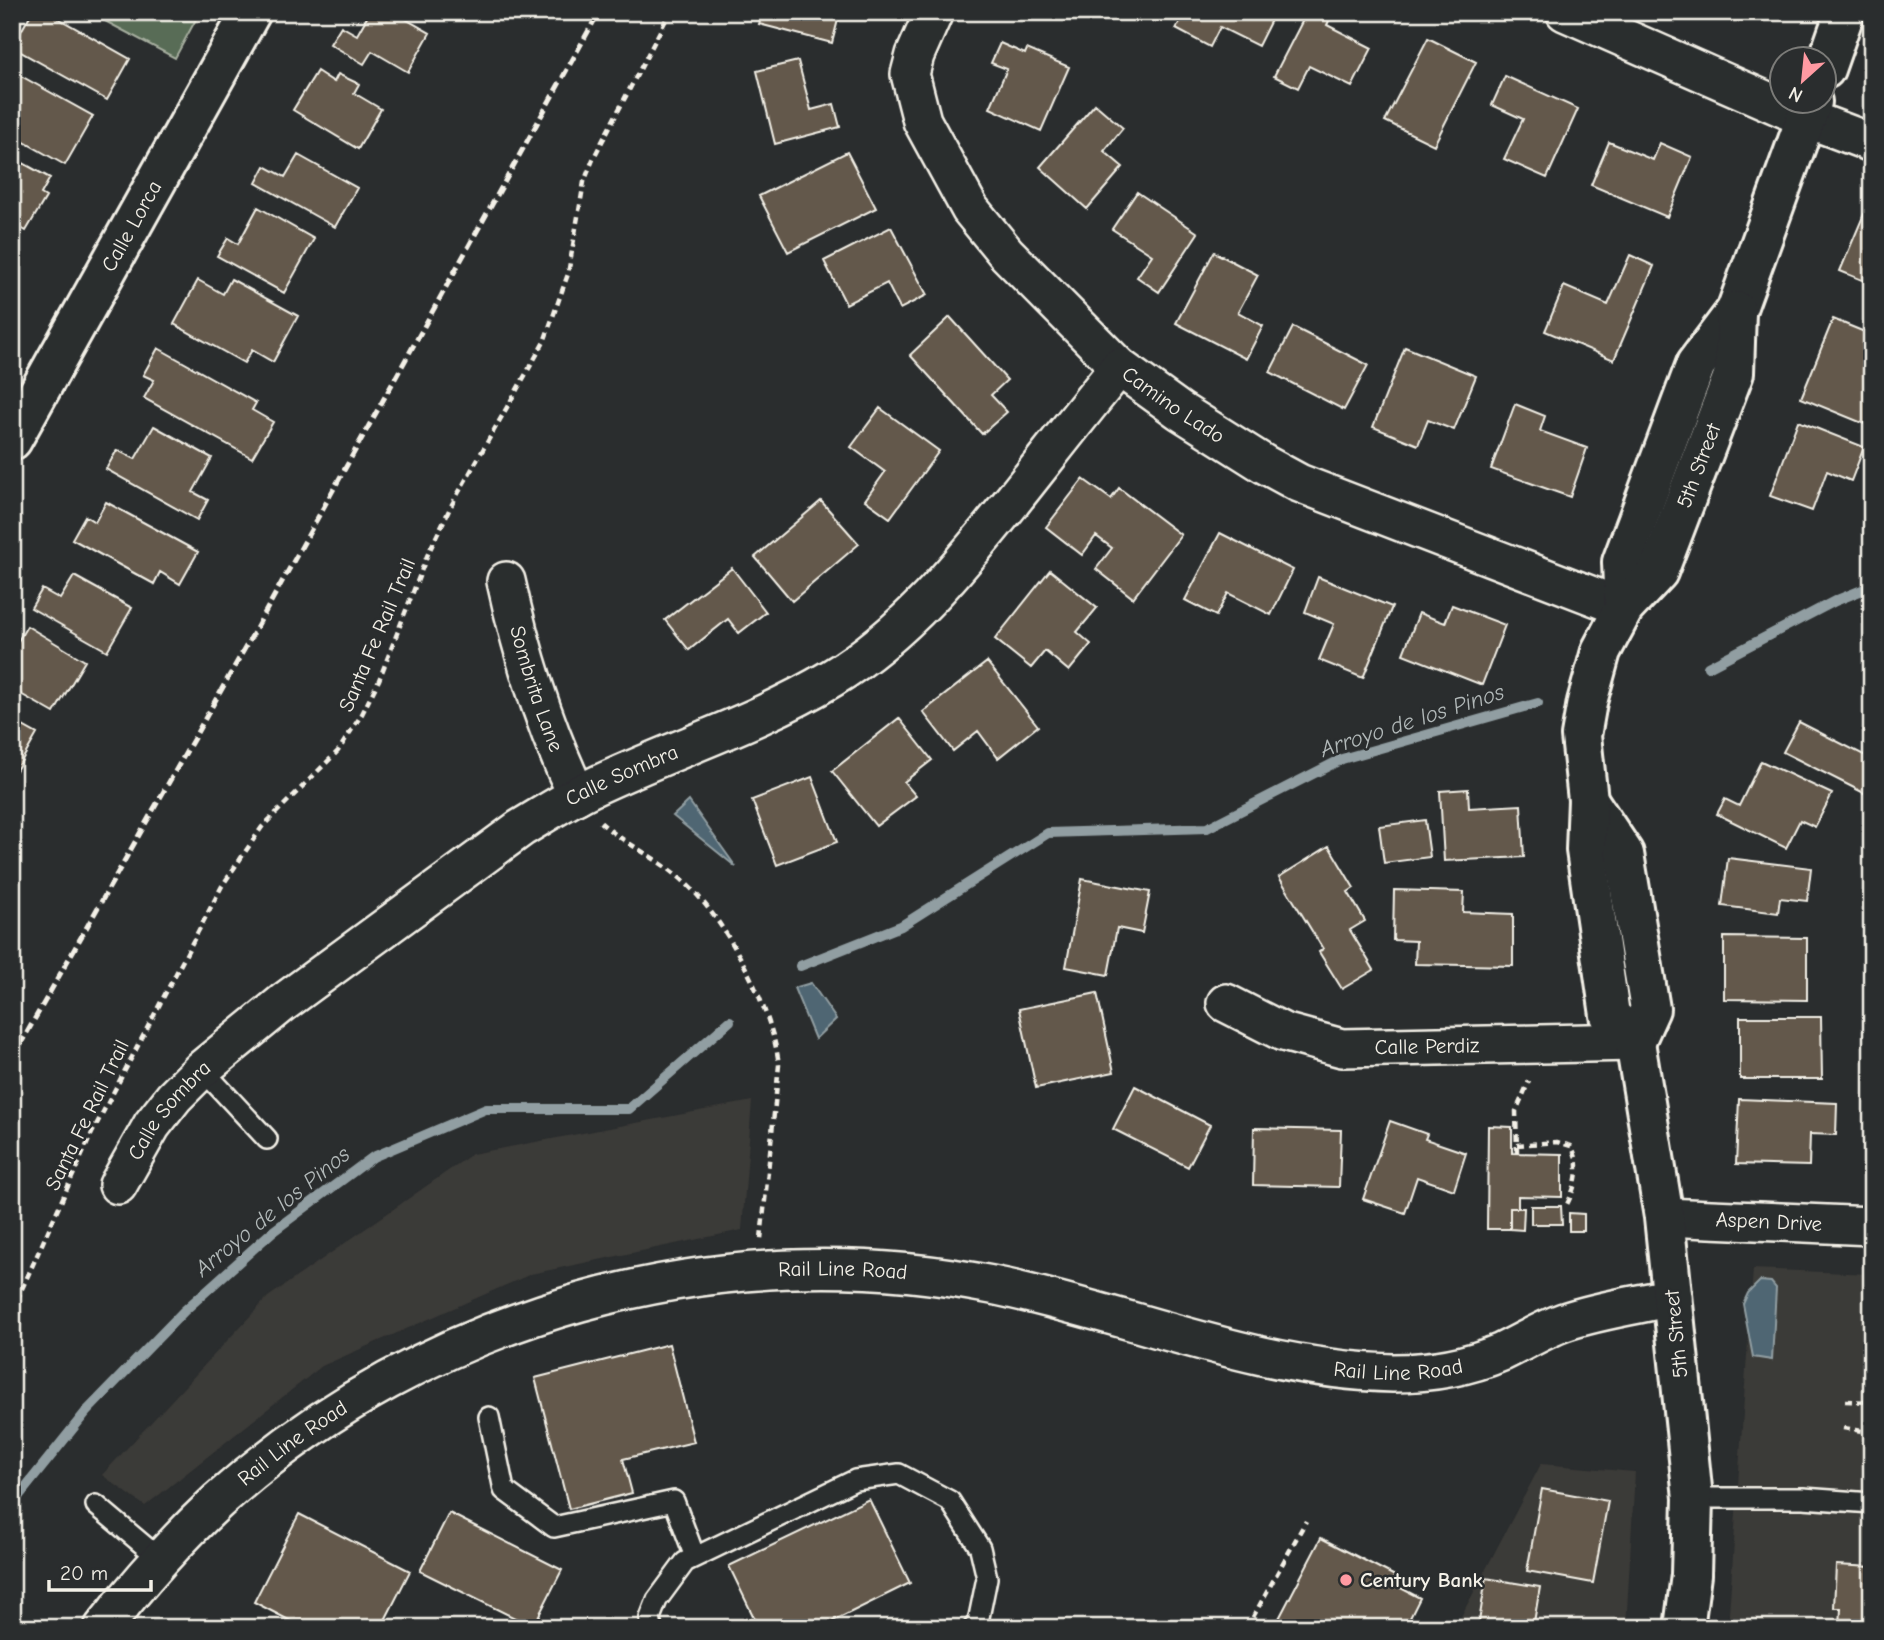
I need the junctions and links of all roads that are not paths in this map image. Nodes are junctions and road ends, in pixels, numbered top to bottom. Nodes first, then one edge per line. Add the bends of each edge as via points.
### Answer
1 (251, 12) edge
2 (934, 12) edge
3 (1565, 12) edge
4 (1845, 12) edge
5 (1833, 46) edge
6 (1769, 94) edge
7 (1807, 116) edge
8 (1820, 116) edge
9 (1872, 143) edge
10 (1119, 367) junction
11 (12, 440) edge
12 (506, 580) dead end
13 (1624, 608) junction
14 (577, 794) junction
15 (1226, 1003) dead end
16 (1635, 1042) junction
17 (202, 1069) junction
18 (267, 1139) dead end
19 (118, 1185) dead end
20 (1664, 1217) junction
21 (1872, 1226) edge
22 (1673, 1297) junction
23 (489, 1417) dead end
24 (1693, 1498) junction
25 (1872, 1503) edge
26 (96, 1505) dead end
27 (695, 1557) junction
28 (160, 1559) junction
29 (103, 1628) edge
30 (652, 1628) edge
31 (973, 1628) edge
32 (1684, 1628) edge

1 - 11 street, Calle Lorca
2 - 10 street, Camino Lado via 910,74 922,121 970,209 1006,253
3 - 6 street
4 - 5 street
7 - 13 street, 5th Street via 1736,311 1696,364 1622,562
8 - 9 street
10 - 13 street, Camino Lado via 1180,411 1299,483
10 - 14 street, Calle Sombra via 952,576 875,649 782,704
12 - 14 street, Sombrita Lane via 527,667
13 - 16 street via 1601,651 1581,736 1588,800 1586,849 1609,1014
14 - 17 street, Calle Sombra via 511,836 284,1002
15 - 16 street, Calle Perdiz via 1283,1032 1342,1048
16 - 20 street, 5th Street
17 - 18 lane
17 - 19 street, Calle Sombra via 152,1125
20 - 21 street, Aspen Drive
20 - 22 street, 5th Street
22 - 24 street, 5th Street
22 - 28 street, Rail Line Road via 1563,1322 1472,1363 1393,1373 1250,1352 988,1284 861,1269 757,1270 659,1284 561,1307 427,1359 320,1422 268,1460 220,1499
23 - 27 lane via 504,1490 554,1527 674,1501
24 - 25 lane
24 - 32 street, 5th Street
26 - 28 lane
27 - 30 lane via 685,1562 657,1600 650,1618
27 - 31 lane via 856,1480 899,1474 950,1501 980,1548 987,1578
28 - 29 street, Rail Line Road

